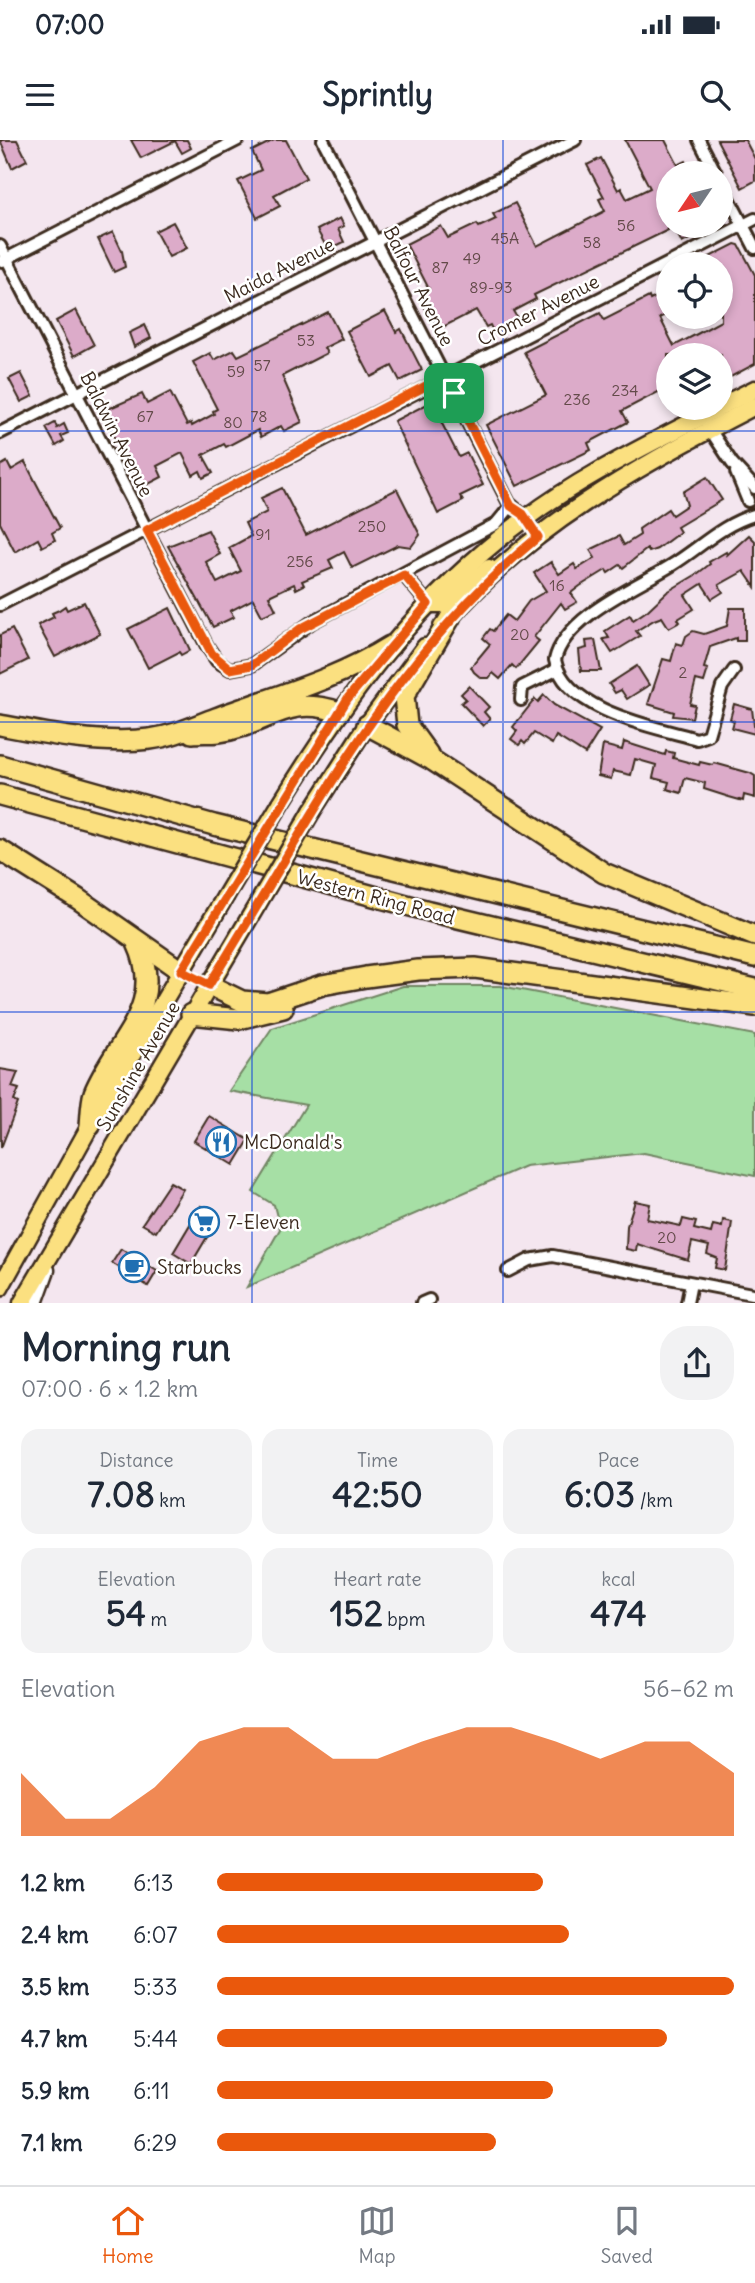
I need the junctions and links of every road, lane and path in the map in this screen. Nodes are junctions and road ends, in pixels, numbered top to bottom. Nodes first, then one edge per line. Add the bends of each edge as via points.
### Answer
1 (238, 140) edge
2 (323, 140) edge
3 (575, 140) edge
4 (699, 140) edge
5 (710, 161) edge
6 (733, 206) edge
7 (755, 219) edge
8 (743, 225) junction
9 (376, 240) junction
10 (0, 246) edge
11 (755, 248) edge
12 (3, 261) edge
13 (445, 376) junction
14 (755, 389) edge
15 (77, 394) junction
16 (733, 400) edge
17 (755, 406) edge
18 (709, 420) edge
19 (706, 423) junction
20 (0, 433) edge
21 (732, 463) junction
22 (755, 488) edge
23 (750, 499) edge
24 (511, 506) junction
25 (755, 516) edge
26 (526, 518) junction
27 (735, 520) junction
28 (147, 530) junction
29 (538, 537) junction
30 (519, 552) junction
31 (404, 575) junction
32 (428, 604) junction
33 (0, 605) edge
34 (450, 618) junction
35 (390, 646) junction
36 (556, 670) junction
37 (734, 670) dead end
38 (521, 700) dead end
39 (339, 712) junction
40 (367, 724) junction
41 (0, 725) edge
42 (180, 733) junction
43 (432, 761) junction
44 (0, 765) edge
45 (0, 795) edge
46 (0, 850) edge
47 (755, 936) edge
48 (136, 943) junction
49 (755, 957) edge
50 (181, 971) junction
51 (366, 977) junction
52 (209, 985) junction
53 (755, 989) edge
54 (755, 1006) edge
55 (191, 1014) junction
56 (90, 1126) junction
57 (50, 1259) junction
58 (508, 1272) dead end
59 (2, 1279) edge
60 (691, 1283) junction
61 (752, 1294) dead end
62 (22, 1303) edge
63 (36, 1303) edge
64 (687, 1303) edge

1 - 12 street
2 - 9 street, Balfour Avenue
3 - 9 street, Maida Avenue
4 - 5 street
6 - 8 street
7 - 8 street, Cromer Avenue
8 - 11 street
8 - 13 street, Cromer Avenue
9 - 13 street, Balfour Avenue
9 - 15 street, Maida Avenue
10 - 12 street, Baldwin Avenue
12 - 15 street, Baldwin Avenue
13 - 24 street, Balfour Avenue
13 - 28 street, Cromer Avenue
14 - 16 main road
15 - 20 street, Maida Avenue
15 - 28 street, Baldwin Avenue
17 - 19 main road
18 - 19 main road
19 - 21 street
19 - 26 main road, Sunshine Avenue via 613,462
19 - 29 main road
21 - 22 street
21 - 23 street
23 - 25 street
23 - 27 street
24 - 26 street, Balfour Avenue
24 - 31 street via 496,524
25 - 27 street
26 - 29 main road
26 - 32 main road, Sunshine Avenue
27 - 36 street via 674,564 598,609 562,643
28 - 31 street, Baldwin Avenue via 212,654 230,669 252,665 306,626
28 - 33 street, Cromer Avenue
29 - 30 main road
30 - 32 main road via 480,573 444,604
30 - 34 main road, Sunshine Avenue
31 - 32 street
32 - 35 main road, Sunshine Avenue
34 - 40 main road, Sunshine Avenue
34 - 43 highway via 404,696 407,725
35 - 39 main road, Sunshine Avenue
35 - 42 highway via 348,669
36 - 37 street via 564,684 616,715 697,739 705,737 722,687
36 - 38 street via 523,687
39 - 40 main road
39 - 42 highway via 299,705 220,732
39 - 50 main road, Sunshine Avenue, bridge
40 - 43 highway
40 - 52 main road, Sunshine Avenue, bridge
41 - 42 highway via 110,740
43 - 47 highway via 604,873
44 - 49 highway, Western Ring Road via 214,825
45 - 53 highway, Western Ring Road via 429,911
46 - 48 highway via 78,899
48 - 50 highway
48 - 56 highway via 147,974 143,1002 94,1094
50 - 52 main road
50 - 56 main road, Sunshine Avenue
51 - 52 highway via 322,985 268,1003 242,1001
51 - 54 highway via 454,968 496,969
51 - 55 highway via 250,1018
52 - 55 main road, Sunshine Avenue
55 - 57 main road, Sunshine Avenue
56 - 59 main road, Sunshine Avenue
57 - 62 main road, Sunshine Avenue
57 - 63 main road
58 - 60 street via 529,1260 553,1256
60 - 61 street
60 - 64 street

